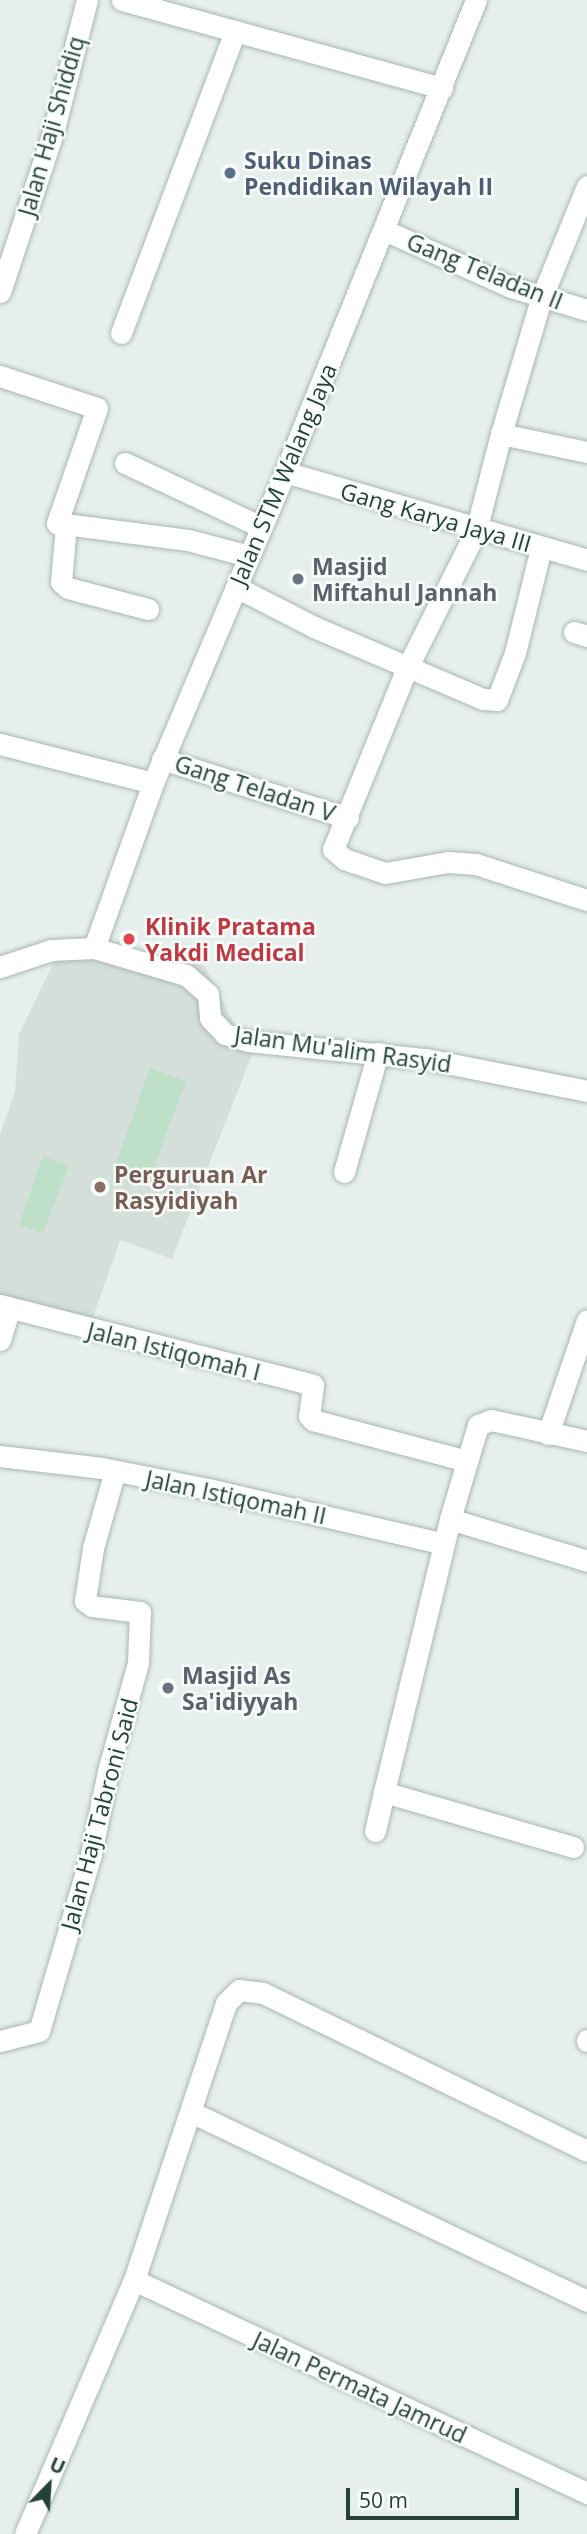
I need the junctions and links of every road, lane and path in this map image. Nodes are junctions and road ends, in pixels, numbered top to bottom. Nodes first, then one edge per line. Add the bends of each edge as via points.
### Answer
1 (87, 0) edge
2 (122, 0) edge
3 (476, 0) edge
4 (189, 9) edge
5 (236, 31) junction
6 (442, 88) junction
7 (587, 186) edge
8 (384, 230) junction
9 (0, 292) edge
10 (541, 299) junction
11 (587, 310) edge
12 (121, 333) dead end
13 (0, 376) edge
14 (501, 434) junction
15 (587, 452) edge
16 (125, 463) dead end
17 (285, 472) junction
18 (66, 525) junction
19 (261, 527) junction
20 (476, 531) junction
21 (541, 548) junction
22 (249, 556) junction
23 (587, 560) edge
24 (236, 587) junction
25 (148, 609) dead end
26 (407, 668) junction
27 (0, 744) edge
28 (162, 759) junction
29 (153, 783) junction
30 (348, 818) junction
31 (587, 900) edge
32 (94, 948) junction
33 (0, 967) edge
34 (378, 1054) junction
35 (587, 1091) edge
36 (344, 1172) dead end
37 (5, 1306) edge
38 (587, 1320) edge
39 (0, 1340) edge
40 (548, 1434) junction
41 (587, 1441) edge
42 (0, 1456) edge
43 (467, 1461) junction
44 (115, 1471) junction
45 (450, 1519) junction
46 (444, 1544) junction
47 (587, 1561) edge
48 (384, 1792) junction
49 (375, 1832) dead end
50 (573, 1847) dead end
51 (0, 2041) edge
52 (193, 2113) junction
53 (587, 2151) edge
54 (134, 2280) junction
55 (587, 2301) edge
56 (587, 2493) edge
57 (25, 2534) edge

1 - 9 street, Jalan Haji Shiddiq via 53,133
2 - 4 street
3 - 6 street, Jalan STM Walang Jaya
4 - 5 street
5 - 6 street
5 - 12 street
6 - 8 street, Jalan STM Walang Jaya
7 - 10 street
8 - 10 street, Gang Teladan II
8 - 17 street, Jalan STM Walang Jaya
10 - 11 street, Gang Teladan II
10 - 14 street
13 - 18 street via 97,408 58,514 57,523
14 - 15 street
14 - 20 street
16 - 19 street
17 - 19 street, Jalan STM Walang Jaya
17 - 20 street, Gang Karya Jaya III
18 - 22 street via 188,540
18 - 25 street via 61,582 68,589
19 - 22 street, Jalan STM Walang Jaya
20 - 21 street, Gang Karya Jaya III
20 - 26 street
21 - 23 street, Gang Karya Jaya III
21 - 26 street via 515,653 497,700
22 - 24 street, Jalan STM Walang Jaya
24 - 26 street
24 - 28 street, Jalan STM Walang Jaya
26 - 30 street
27 - 29 street
28 - 29 street, Jalan STM Walang Jaya
28 - 30 street, Gang Teladan V
29 - 32 street, Jalan STM Walang Jaya
30 - 31 street via 333,849 359,865 385,873 448,862 476,864
32 - 33 street, Jalan Mu'alim Rasyid via 51,950
32 - 34 street, Jalan Mu'alim Rasyid via 199,983 208,994 210,1018 225,1034 248,1041
34 - 35 street, Jalan Mu'alim Rasyid
34 - 36 street
37 - 39 street
37 - 43 street, Jalan Istiqomah I via 313,1385 309,1416 313,1420
38 - 40 street
40 - 41 street
40 - 43 street via 485,1420 478,1425
42 - 44 street, Jalan Istiqomah II
43 - 45 street
44 - 46 street, Jalan Istiqomah II
44 - 51 street, Jalan Haji Tabroni Said via 93,1548 85,1601 92,1606 140,1612 138,1663 91,1854 38,2031
45 - 46 street
45 - 47 street
46 - 48 street
48 - 49 street
48 - 50 street
52 - 53 street via 226,2003 239,1990 264,1993
52 - 54 street
52 - 55 street
54 - 56 street, Jalan Permata Jamrud
54 - 57 street

